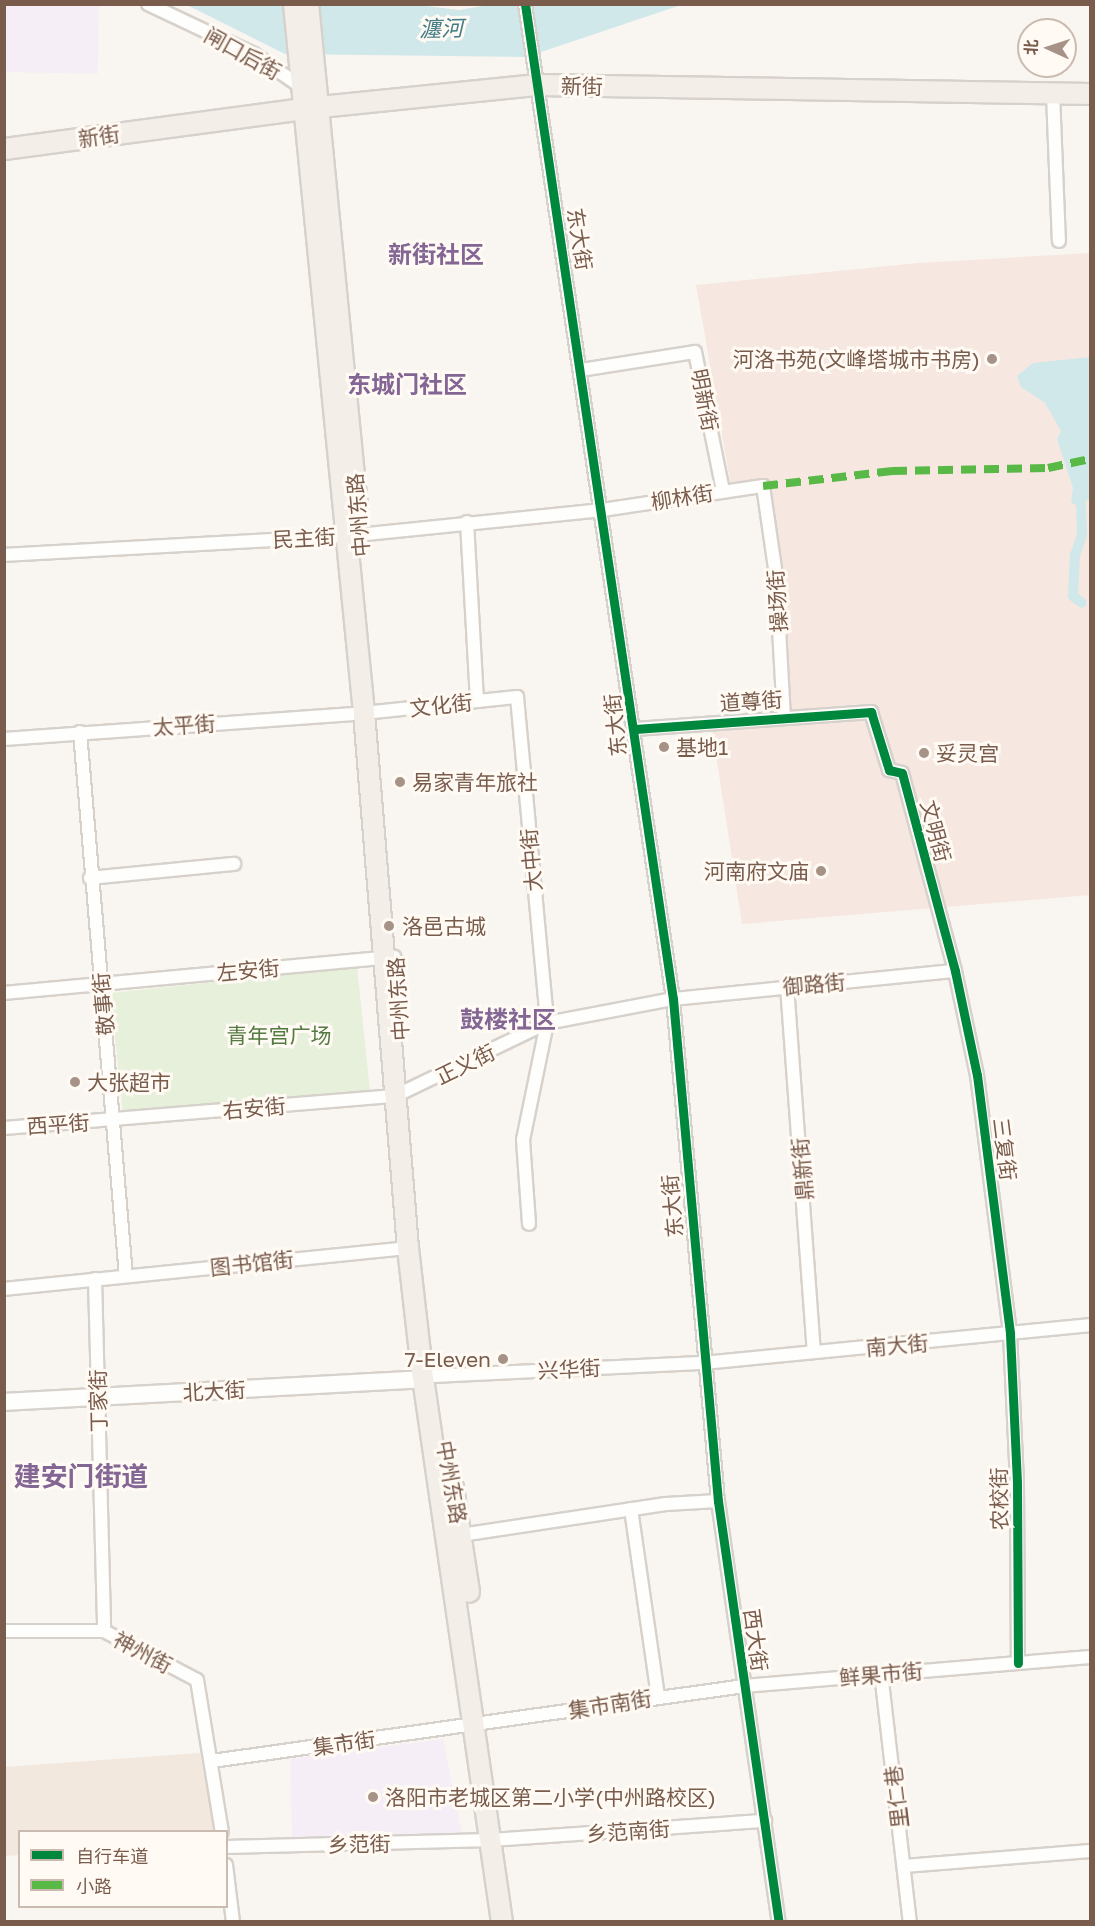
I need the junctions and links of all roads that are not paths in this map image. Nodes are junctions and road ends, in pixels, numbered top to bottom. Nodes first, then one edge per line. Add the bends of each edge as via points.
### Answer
1 (148, 4) edge
2 (294, 4) edge
3 (309, 4) edge
4 (525, 4) edge
5 (307, 79) junction
6 (539, 91) junction
7 (1090, 94) edge
8 (1053, 97) junction
9 (1090, 101) edge
10 (313, 113) junction
11 (4, 149) edge
12 (4, 158) edge
13 (1059, 241) dead end
14 (581, 370) junction
15 (763, 486) joint
16 (723, 491) junction
17 (602, 510) junction
18 (467, 522) junction
19 (353, 535) junction
20 (4, 555) edge
21 (517, 697) joint
22 (477, 701) junction
23 (369, 712) junction
24 (871, 712) joint
25 (784, 717) junction
26 (635, 729) junction
27 (81, 732) junction
28 (4, 739) edge
29 (234, 864) dead end
30 (90, 878) junction
31 (389, 957) junction
32 (955, 971) junction
33 (102, 984) junction
34 (787, 986) junction
35 (4, 993) edge
36 (673, 999) junction
37 (546, 1019) junction
38 (400, 1095) junction
39 (112, 1120) junction
40 (4, 1128) edge
41 (529, 1224) dead end
42 (408, 1248) junction
43 (126, 1276) junction
44 (95, 1279) junction
45 (4, 1289) edge
46 (1090, 1325) edge
47 (1010, 1334) junction
48 (814, 1352) junction
49 (704, 1363) junction
50 (426, 1375) junction
51 (4, 1393) edge
52 (98, 1393) junction
53 (4, 1402) edge
54 (718, 1501) junction
55 (630, 1509) junction
56 (461, 1535) junction
57 (4, 1631) edge
58 (104, 1631) junction
59 (1090, 1657) edge
60 (1018, 1663) junction
61 (881, 1673) junction
62 (744, 1686) junction
63 (658, 1697) junction
64 (481, 1724) junction
65 (212, 1761) junction
66 (765, 1821) junction
67 (222, 1830) edge
68 (496, 1840) junction
69 (228, 1847) edge
70 (1090, 1851) edge
71 (904, 1866) junction
72 (228, 1881) edge
73 (233, 1922) edge
74 (502, 1922) edge
75 (512, 1922) edge
76 (778, 1922) edge
77 (910, 1922) edge

1 - 5 street, 闸口后街
2 - 5 main road
3 - 5 main road
4 - 6 street, 东大街
5 - 10 main road, 中州东路
6 - 8 main road, 新街
6 - 10 main road, 新街
6 - 14 street, 东大街
7 - 8 main road, 新街
8 - 9 main road
8 - 13 street
10 - 11 main road, 新街
10 - 12 main road, 新街
10 - 19 main road, 中州东路
14 - 16 street, 明新街 via 695,352
14 - 17 street, 东大街
15 - 16 street, 柳林街
15 - 25 street, 操场街 via 776,575
16 - 17 street, 柳林街
17 - 18 street, 民主街
17 - 26 street, 东大街
18 - 19 street, 民主街
18 - 22 street
19 - 20 street, 民主街
19 - 23 main road, 中州东路
21 - 22 street, 文化街
21 - 37 street, 大中街
22 - 23 street, 文化街
23 - 27 street, 太平街
23 - 31 main road, 中州东路
24 - 25 street, 道尊街
24 - 32 street, 文明街 via 889,770 902,773
25 - 26 street, 道尊街
26 - 36 street, 东大街
27 - 28 street, 太平街
27 - 30 street, 敬事街
29 - 30 street
30 - 33 street, 敬事街
31 - 33 street, 左安街
31 - 38 main road, 中州东路
32 - 34 street, 御路街
32 - 47 street, 三复街 via 977,1075
33 - 35 street, 左安街
33 - 39 street, 敬事街
34 - 36 street, 御路街
34 - 48 street, 鼎新街
36 - 37 street, 正义街
36 - 49 street, 东大街
37 - 38 street, 正义街
37 - 41 street, 大中街 via 523,1140
38 - 39 street, 右安街
38 - 42 main road, 中州东路
38 - 50 main road, 中州东路
39 - 40 street, 西平街
39 - 43 street, 敬事街
42 - 43 street, 图书馆街
42 - 50 main road, 中州东路
43 - 44 street, 图书馆街
44 - 45 street, 图书馆街
44 - 52 street, 丁家街
46 - 47 street, 南大街
47 - 48 street, 南大街
47 - 60 street, 农校街 via 1017,1483
48 - 49 street, 南大街
49 - 50 street, 兴华街
49 - 54 street, 西大街
50 - 52 street, 北大街
50 - 56 main road, 中州东路
50 - 64 main road, 中州东路
51 - 52 street, 北大街
52 - 53 street, 北大街
52 - 58 street, 丁家街
54 - 55 street
54 - 62 street, 西大街
55 - 56 street
55 - 63 street
56 - 64 main road, 中州东路
57 - 58 street, 神州街
58 - 65 street, 神州街 via 197,1680
59 - 60 street, 鲜果市街
60 - 61 street, 鲜果市街
61 - 62 street, 鲜果市街
61 - 71 street, 里仁巷
62 - 63 street, 集市南街
62 - 66 street, 西大街
63 - 64 street, 集市南街
64 - 65 street, 集市街
64 - 68 main road, 中州东路
65 - 67 street
66 - 68 street, 乡范南街
66 - 76 street, 西大街
68 - 69 street, 乡范街
68 - 74 main road, 中州东路
68 - 75 main road, 中州东路
70 - 71 street
71 - 77 street, 里仁巷
72 - 73 street

